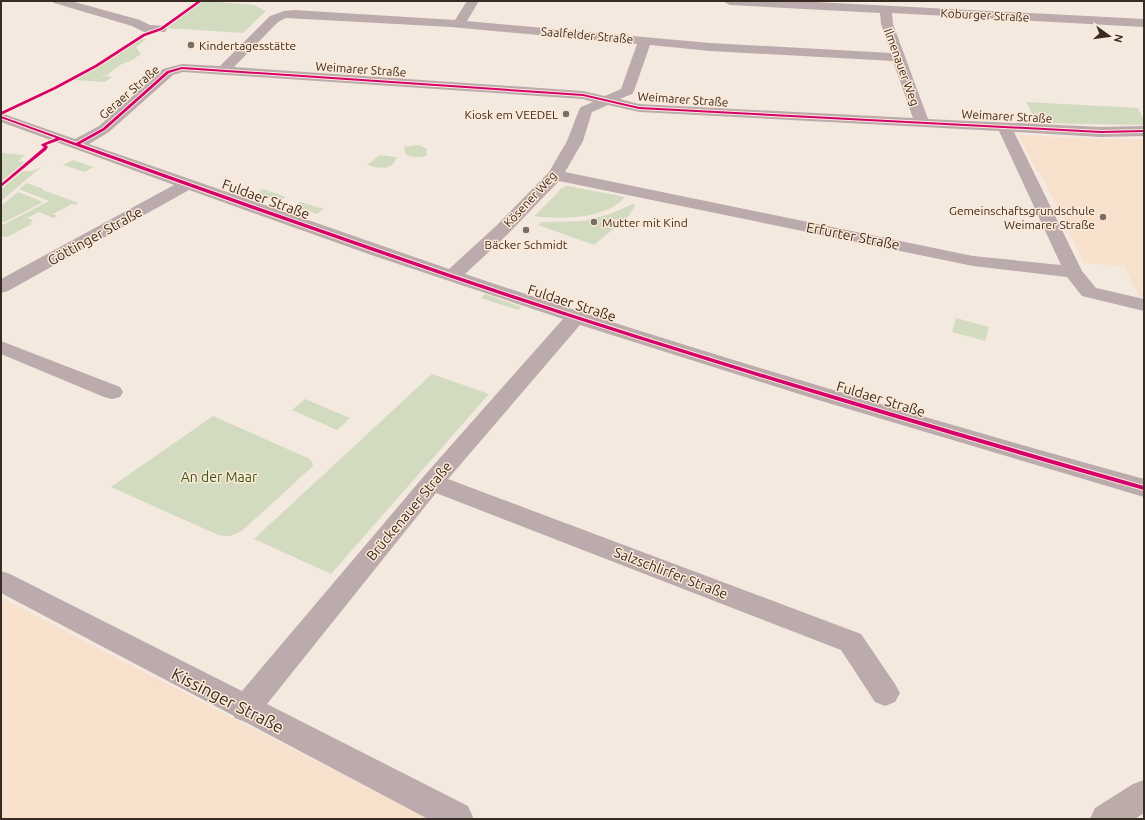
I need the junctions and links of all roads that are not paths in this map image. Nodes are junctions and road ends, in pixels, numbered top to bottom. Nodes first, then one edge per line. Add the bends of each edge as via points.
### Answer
1 (63, 1) edge
2 (473, 1) edge
3 (730, 1) edge
4 (917, 6) edge
5 (886, 10) junction
6 (1144, 23) edge
7 (459, 24) junction
8 (161, 29) dead end
9 (645, 40) junction
10 (898, 57) junction
11 (223, 71) junction
12 (608, 101) junction
13 (1, 117) edge
14 (922, 123) junction
15 (1004, 126) junction
16 (1144, 131) edge
17 (77, 144) junction
18 (555, 175) junction
19 (188, 184) junction
20 (1073, 272) junction
21 (452, 276) junction
22 (1, 287) edge
23 (1144, 305) edge
24 (576, 317) junction
25 (1, 347) edge
26 (112, 392) dead end
27 (432, 482) junction
28 (1144, 488) edge
29 (1, 581) edge
30 (885, 693) dead end
31 (245, 709) junction
32 (1144, 795) edge
33 (457, 817) dead end
34 (1106, 819) edge

1 - 8 street via 148,29
2 - 7 street
3 - 5 street, Koburger Straße
4 - 5 street, Koburger Straße
4 - 6 street, Koburger Straße
5 - 10 street, Ilmenauer Weg via 887,24
7 - 9 street, Saalfelder Straße
7 - 11 street, Saalfelder Straße via 288,14 277,17
9 - 10 street, Saalfelder Straße
9 - 12 street, Kösener Weg via 627,91
10 - 14 street, Ilmenauer Weg
11 - 12 street, Weimarer Straße via 583,95
11 - 17 street, Geraer Straße via 182,68 171,71 104,129
12 - 14 street, Weimarer Straße via 639,108
12 - 18 street, Kösener Weg via 586,110 574,142
13 - 17 street, Fuldaer Straße
14 - 15 street, Weimarer Straße
15 - 16 street, Weimarer Straße via 1101,132
15 - 20 street
17 - 19 street, Fuldaer Straße
18 - 20 street, Erfurter Straße via 973,261
18 - 21 street, Kösener Weg via 502,230
19 - 21 street, Fuldaer Straße
19 - 22 street, Göttinger Straße
20 - 23 street via 1089,292
21 - 24 street, Fuldaer Straße
24 - 27 street, Brückenauer Straße
24 - 28 street, Fuldaer Straße via 806,389
25 - 26 street
27 - 30 street, Salzschlirfer Straße via 851,642
27 - 31 street, Brückenauer Straße
29 - 31 street, Kissinger Straße
31 - 33 street, Kissinger Straße
32 - 34 main road

